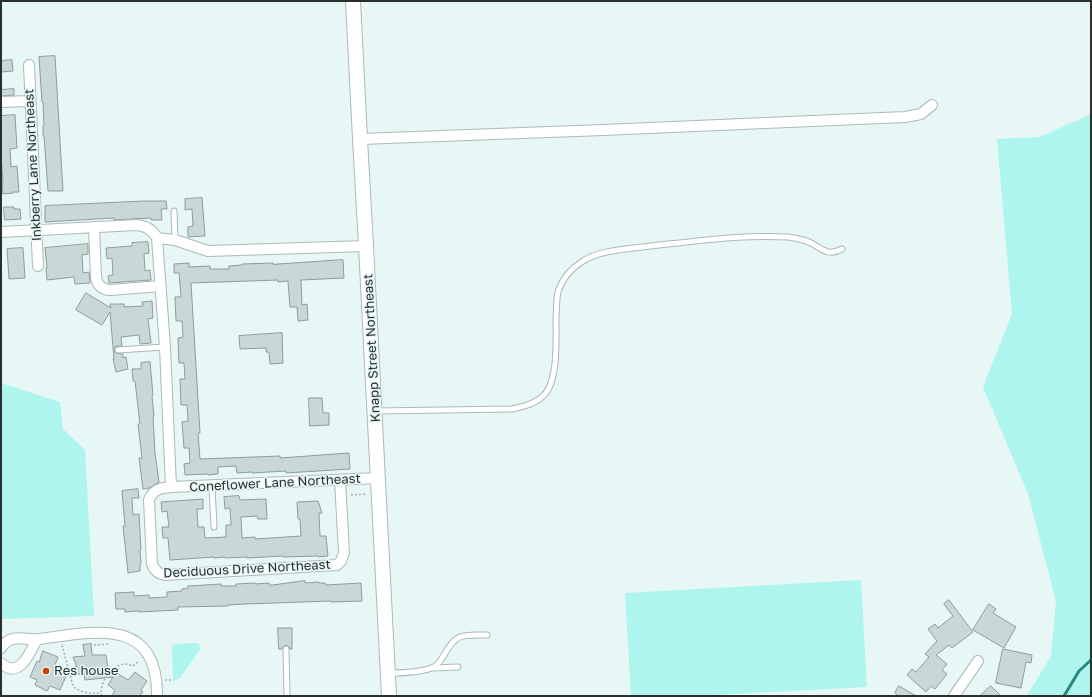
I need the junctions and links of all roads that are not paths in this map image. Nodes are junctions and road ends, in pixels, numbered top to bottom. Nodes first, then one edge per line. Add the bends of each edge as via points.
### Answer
1 (353, 6) edge
2 (29, 65) dead end
3 (30, 101) junction
4 (1, 102) edge
5 (932, 105) dead end
6 (360, 139) junction
7 (174, 211) dead end
8 (94, 227) junction
9 (37, 230) junction
10 (1, 232) edge
11 (157, 238) junction
12 (175, 240) junction
13 (366, 246) junction
14 (842, 249) dead end
15 (38, 266) dead end
16 (160, 286) junction
17 (164, 347) junction
18 (118, 350) dead end
19 (375, 411) junction
20 (378, 478) junction
21 (340, 480) junction
22 (212, 486) junction
23 (171, 488) junction
24 (214, 526) dead end
25 (487, 635) dead end
26 (37, 640) junction
27 (1, 648) edge
28 (286, 648) dead end
29 (978, 662) dead end
30 (1, 663) edge
31 (458, 667) dead end
32 (430, 668) junction
33 (387, 673) junction
34 (157, 696) edge
35 (287, 696) edge
36 (389, 696) edge
37 (954, 696) edge

1 - 6 main road, Knapp Street Northeast
2 - 3 street, Inkberry Lane Northeast
3 - 4 street
3 - 9 street, Inkberry Lane Northeast
5 - 6 street via 921,114 911,117
6 - 13 main road, Knapp Street Northeast
7 - 12 lane
8 - 9 street
8 - 11 street via 144,226
8 - 16 street via 96,277 101,287 111,290
9 - 10 street
9 - 15 street, Inkberry Lane Northeast
11 - 12 street
11 - 16 street
12 - 13 street via 208,251
13 - 19 main road, Knapp Street Northeast
14 - 19 lane via 834,252 823,251 809,242 794,238 742,238 622,249 597,255 574,268 564,279 559,291 553,376 548,389 539,400 508,409
16 - 17 street
17 - 18 lane
17 - 23 street
19 - 20 main road, Knapp Street Northeast
20 - 21 street, Coneflower Lane Northeast
20 - 33 main road, Knapp Street Northeast
21 - 22 street, Coneflower Lane Northeast
21 - 23 street, Deciduous Drive Northeast via 344,553 339,564 162,575 156,572 152,564 149,500 157,490
22 - 23 street, Coneflower Lane Northeast
22 - 24 lane
25 - 32 lane via 460,636 449,646 440,662
26 - 27 street via 10,639
26 - 30 street via 22,665 10,668
26 - 34 street via 75,633 114,634 131,638 152,660 157,681
28 - 35 lane
29 - 37 street
31 - 32 lane
32 - 33 lane
33 - 36 main road, Knapp Street Northeast

